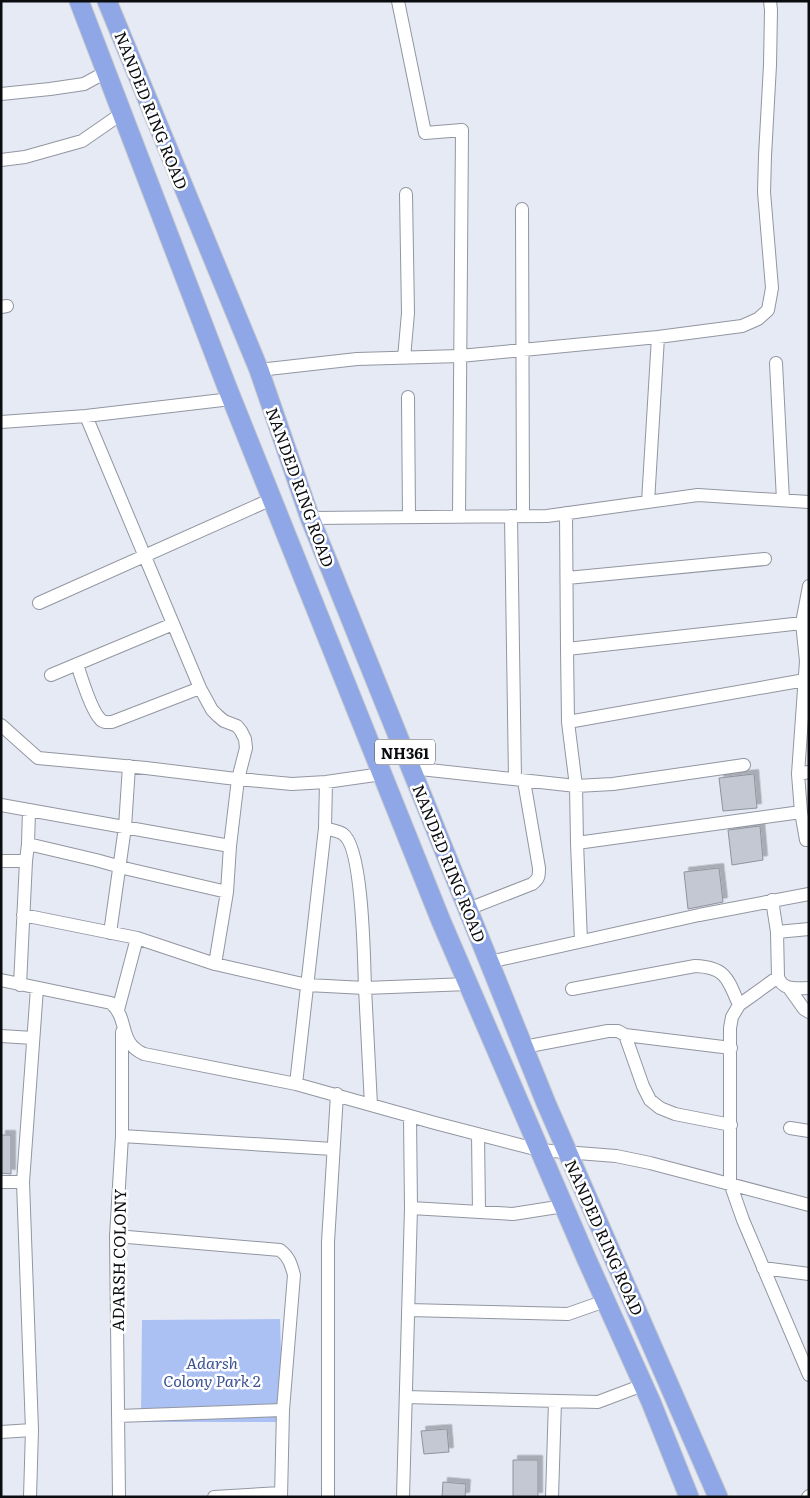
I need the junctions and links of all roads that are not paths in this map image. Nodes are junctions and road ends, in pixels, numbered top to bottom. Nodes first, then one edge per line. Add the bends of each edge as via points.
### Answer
1 (79, 1) edge
2 (107, 1) edge
3 (398, 1) edge
4 (770, 1) edge
5 (106, 72) junction
6 (1, 94) edge
7 (121, 114) junction
8 (1, 160) edge
9 (406, 194) dead end
10 (522, 209) dead end
11 (658, 338) junction
12 (522, 350) junction
13 (460, 356) junction
14 (404, 358) junction
15 (776, 363) dead end
16 (259, 370) junction
17 (408, 397) dead end
18 (231, 398) junction
19 (86, 416) junction
20 (1, 422) edge
21 (272, 499) junction
22 (783, 500) junction
23 (648, 502) junction
24 (809, 502) edge
25 (566, 513) junction
26 (517, 516) junction
27 (409, 517) junction
28 (459, 517) junction
29 (310, 518) junction
30 (144, 556) junction
31 (764, 559) dead end
32 (567, 578) junction
33 (809, 586) edge
34 (808, 592) edge
35 (39, 603) dead end
36 (802, 623) junction
37 (173, 624) junction
38 (567, 650) junction
39 (807, 661) edge
40 (77, 664) junction
41 (51, 675) dead end
42 (805, 680) junction
43 (200, 688) junction
44 (568, 722) junction
45 (1, 725) edge
46 (744, 765) dead end
47 (128, 766) junction
48 (411, 768) junction
49 (804, 773) edge
50 (382, 774) junction
51 (238, 779) junction
52 (519, 780) junction
53 (326, 782) junction
54 (576, 786) junction
55 (1, 805) edge
56 (30, 810) junction
57 (801, 812) junction
58 (124, 827) junction
59 (325, 828) junction
60 (806, 840) dead end
61 (577, 843) junction
62 (28, 844) junction
63 (230, 846) junction
64 (1, 861) edge
65 (26, 861) junction
66 (119, 867) junction
67 (228, 892) junction
68 (809, 894) edge
69 (772, 900) junction
70 (468, 909) junction
71 (23, 915) junction
72 (809, 929) edge
73 (110, 932) junction
74 (777, 932) junction
75 (136, 938) junction
76 (581, 941) junction
77 (489, 962) junction
78 (215, 964) junction
79 (778, 977) junction
80 (1, 980) edge
81 (468, 984) junction
82 (20, 985) junction
83 (307, 985) junction
84 (37, 988) junction
85 (365, 988) junction
86 (789, 988) junction
87 (809, 988) edge
88 (572, 989) dead end
89 (739, 1005) junction
90 (118, 1010) junction
91 (809, 1012) edge
92 (122, 1023) junction
93 (625, 1035) junction
94 (1, 1036) edge
95 (33, 1038) junction
96 (524, 1047) junction
97 (731, 1048) junction
98 (296, 1084) junction
99 (338, 1094) junction
100 (371, 1104) junction
101 (410, 1116) junction
102 (731, 1125) junction
103 (790, 1128) dead end
104 (809, 1131) edge
105 (478, 1134) junction
106 (122, 1136) junction
107 (333, 1149) junction
108 (540, 1150) junction
109 (568, 1152) junction
110 (1, 1182) edge
111 (23, 1182) junction
112 (730, 1183) junction
113 (809, 1205) edge
114 (564, 1206) junction
115 (411, 1208) junction
116 (479, 1212) junction
117 (116, 1236) junction
118 (763, 1268) junction
119 (809, 1274) edge
120 (605, 1301) junction
121 (408, 1310) junction
122 (803, 1349) edge
123 (809, 1374) edge
124 (643, 1386) junction
125 (406, 1396) junction
126 (555, 1401) junction
127 (283, 1410) junction
128 (118, 1416) junction
129 (32, 1430) junction
130 (1, 1432) edge
131 (281, 1495) edge
132 (30, 1497) edge
133 (119, 1497) edge
134 (214, 1497) edge
135 (328, 1497) edge
136 (403, 1497) edge
137 (552, 1497) edge
138 (689, 1497) edge
139 (718, 1497) edge

1 - 5 highway, NH361
2 - 16 highway, NANDED RING ROAD / NH361
3 - 13 street via 425,133 462,130
4 - 11 street via 764,192 772,288 768,310 742,326
5 - 6 street via 84,84
5 - 7 highway, NH361
7 - 8 street via 82,141 25,157
7 - 18 highway, NH361
9 - 14 street via 408,313
10 - 12 street
11 - 12 street
11 - 23 street
12 - 13 street
12 - 26 street
13 - 14 street
13 - 28 street
14 - 16 street via 357,359
15 - 22 street
16 - 29 highway, NANDED RING ROAD / NH361
17 - 27 street
18 - 19 street
18 - 21 highway, NH361
19 - 20 street
19 - 30 street
21 - 30 street
21 - 50 highway, NH361
22 - 23 street via 698,495
22 - 24 street
23 - 25 street
25 - 26 street
25 - 32 street
26 - 28 street
26 - 52 street
27 - 28 street
27 - 29 street
29 - 48 highway, NANDED RING ROAD / NH361
30 - 35 street
30 - 37 street
31 - 32 street
32 - 38 street
33 - 34 street
34 - 36 street
36 - 38 street
36 - 39 street
37 - 40 street
37 - 43 street
38 - 44 street
39 - 42 street
40 - 41 street
40 - 43 street via 95,712 104,722 112,722
42 - 44 street
42 - 49 street
43 - 51 street via 212,710 236,726 245,739 246,748
44 - 54 street
45 - 47 street via 38,758
46 - 54 street via 613,784
47 - 51 street
47 - 58 street
48 - 52 street
48 - 70 highway, NANDED RING ROAD / NH361
49 - 57 street
50 - 53 street
50 - 81 highway, NH361
51 - 53 street via 292,784
51 - 63 street
52 - 54 street
52 - 70 street via 539,877 532,884
53 - 59 street
54 - 61 street
55 - 56 street
56 - 58 street
56 - 62 street
57 - 60 street
57 - 61 street
58 - 63 street
58 - 66 street
59 - 83 street
59 - 85 street via 343,833 354,854
61 - 76 street
62 - 65 street
62 - 66 street
63 - 67 street
64 - 65 street
65 - 71 street
66 - 67 street
66 - 73 street
67 - 78 street
68 - 69 street
69 - 74 street
69 - 76 street
70 - 77 highway, NANDED RING ROAD / NH361
71 - 73 street
71 - 82 street
72 - 74 street
73 - 75 street
74 - 79 street
75 - 78 street
75 - 90 street
76 - 77 street
77 - 96 highway, NANDED RING ROAD / NH361
78 - 83 street
79 - 86 street
79 - 89 street
80 - 82 street
81 - 85 street
81 - 108 highway, NH361
82 - 84 street
83 - 85 street
83 - 98 street
84 - 90 street via 111,1003
84 - 95 street
85 - 100 street
86 - 87 street
86 - 91 street
88 - 89 street via 710,966 721,971
89 - 97 street via 732,1017
90 - 92 street
92 - 98 street via 128,1041 144,1054
92 - 106 street, ADARSH COLONY
93 - 96 street via 608,1031
93 - 97 street
93 - 102 street via 650,1100 675,1114
94 - 95 street
95 - 111 street
96 - 109 highway, NANDED RING ROAD / NH361
97 - 102 street
98 - 99 street
99 - 100 street
99 - 107 street
100 - 101 street
101 - 105 street
101 - 115 street
102 - 112 street
103 - 104 street
105 - 108 street
105 - 116 street
106 - 107 street
106 - 117 street, ADARSH COLONY
107 - 135 street via 328,1242
108 - 109 street
108 - 114 highway, NH361
109 - 112 street via 616,1156
109 - 139 highway, NANDED RING ROAD / NH361
110 - 111 street
111 - 129 street
112 - 113 street
112 - 118 street
114 - 116 street via 512,1214
114 - 120 highway, NH361
115 - 116 street
115 - 121 street
117 - 127 street via 280,1250 287,1256 294,1274
117 - 128 street, ADARSH COLONY
118 - 119 street
118 - 122 street
120 - 121 street via 568,1314
120 - 124 highway, NH361
121 - 125 street
122 - 123 street
124 - 126 street via 598,1402
124 - 138 highway, NH361
125 - 126 street
125 - 136 street
126 - 137 street
127 - 128 street
127 - 131 street
128 - 133 street, ADARSH COLONY
129 - 130 street
129 - 132 street
131 - 134 street

